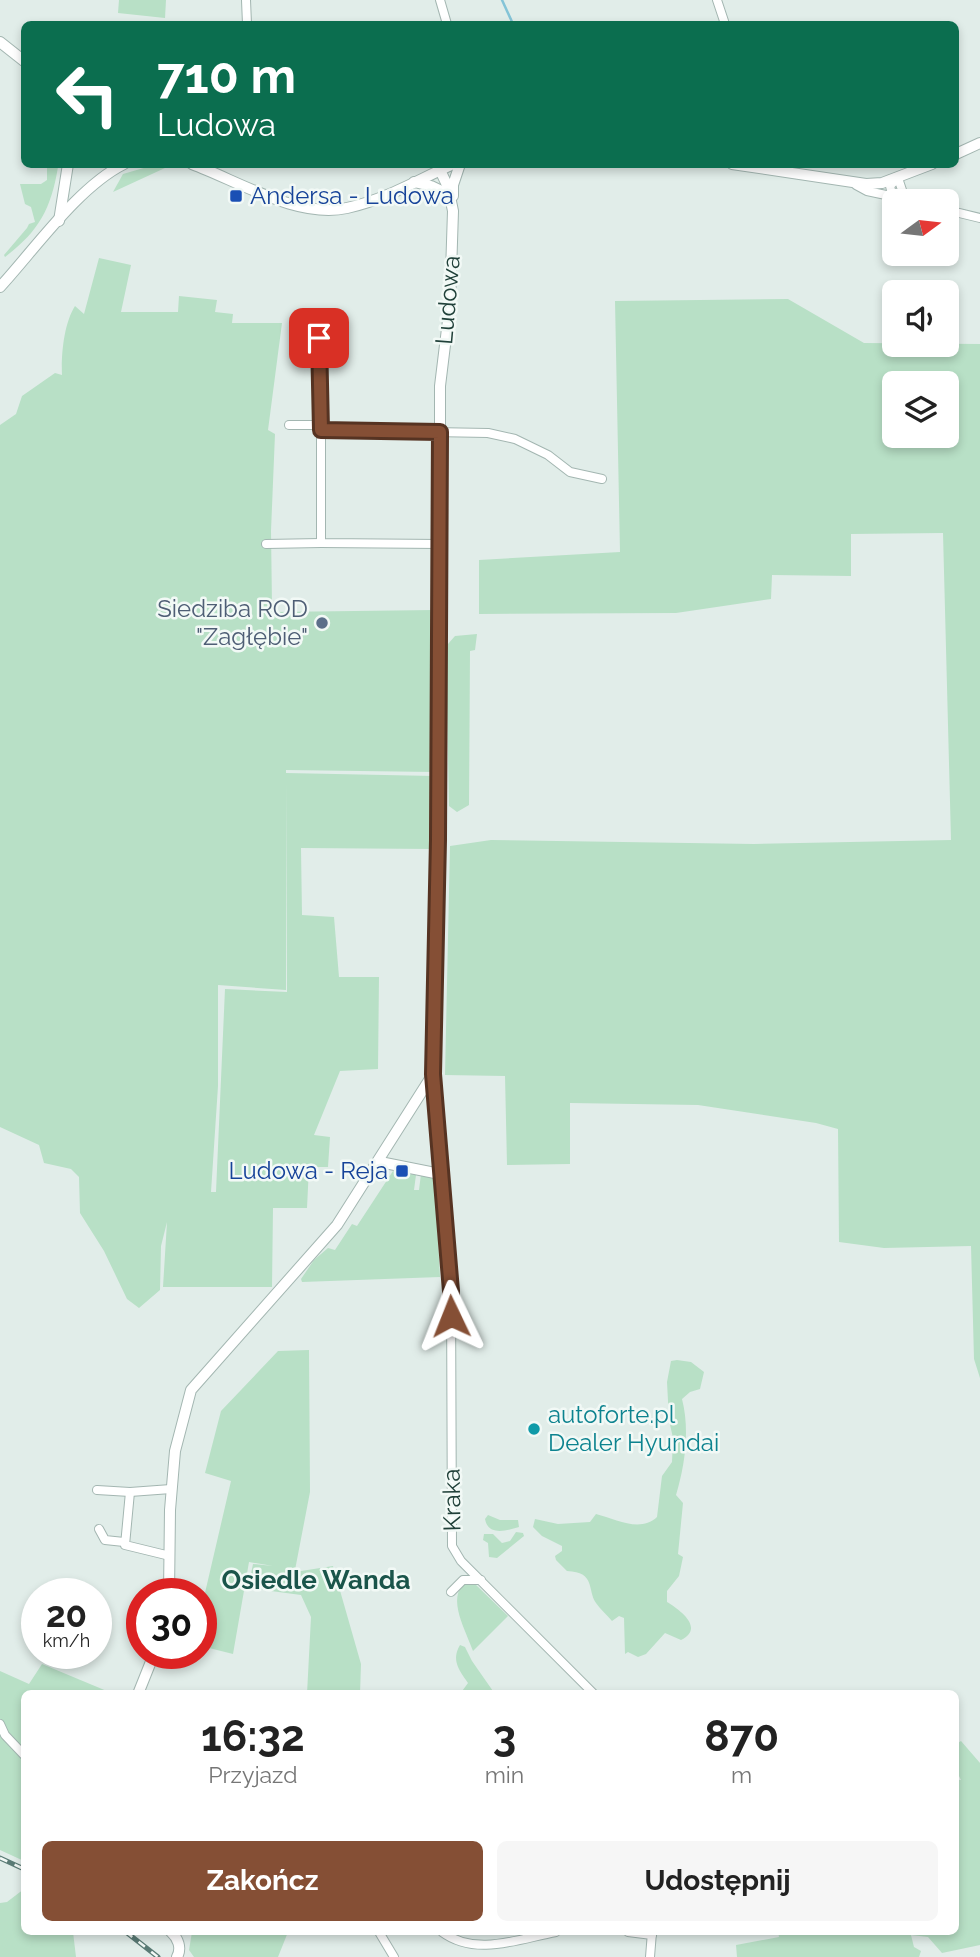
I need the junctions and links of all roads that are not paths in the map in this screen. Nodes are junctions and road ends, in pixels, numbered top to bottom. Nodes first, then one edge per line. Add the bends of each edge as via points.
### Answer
1 (246, 0) edge
2 (440, 0) edge
3 (717, 0) edge
4 (247, 21) edge
5 (446, 21) edge
6 (724, 21) edge
7 (0, 42) edge
8 (21, 59) edge
9 (980, 143) edge
10 (959, 153) edge
11 (67, 168) edge
12 (118, 168) edge
13 (209, 168) edge
14 (444, 168) edge
15 (459, 168) edge
16 (777, 168) edge
17 (922, 168) edge
18 (440, 170) junction
19 (898, 178) junction
20 (414, 182) junction
21 (853, 183) junction
22 (891, 189) edge
23 (902, 189) edge
24 (882, 195) edge
25 (451, 199) junction
26 (959, 213) edge
27 (980, 219) edge
28 (59, 221) junction
29 (0, 288) edge
30 (319, 338) dead end
31 (289, 425) dead end
32 (321, 428) junction
33 (440, 432) junction
34 (602, 479) dead end
35 (321, 543) junction
36 (266, 544) dead end
37 (440, 544) junction
38 (433, 1074) junction
39 (380, 1162) junction
40 (440, 1174) junction
41 (451, 1291) joint
42 (172, 1489) junction
43 (97, 1490) dead end
44 (130, 1492) junction
45 (99, 1530) dead end
46 (124, 1542) junction
47 (170, 1556) junction
48 (169, 1578) edge
49 (481, 1580) junction
50 (452, 1592) dead end
51 (148, 1669) edge
52 (140, 1690) edge
53 (590, 1690) edge
54 (0, 1724) edge
55 (21, 1752) edge
56 (175, 1935) edge
57 (381, 1935) edge
58 (445, 1935) edge
59 (544, 1935) edge
60 (652, 1935) edge
61 (179, 1956) edge
62 (394, 1957) edge
63 (650, 1957) edge

1 - 4 street
2 - 5 street
3 - 6 street
7 - 8 street
9 - 10 street
11 - 28 street
12 - 28 street via 89,188
13 - 20 street via 312,209 346,208
14 - 18 street
15 - 25 street
16 - 21 street
17 - 19 street
18 - 20 street
18 - 25 street, Ludowa
19 - 21 street
19 - 22 street
19 - 23 street
20 - 25 street
21 - 24 street
25 - 33 street, Ludowa via 450,304 440,386
26 - 27 street
28 - 29 street
30 - 32 street
31 - 32 street
32 - 33 street
32 - 35 street
33 - 34 street via 515,439 570,472
33 - 37 street, Ludowa
35 - 36 street
35 - 37 street
37 - 38 street, Ludowa
38 - 39 street, Ludowa
38 - 40 street, Ludowa
39 - 40 street
39 - 42 street, Ludowa via 337,1225 191,1390 175,1451
40 - 41 street, Ludowa
41 - 49 street, Kraka via 452,1546
42 - 44 street
42 - 47 street, Ludowa
43 - 44 street
44 - 46 street
45 - 46 street via 105,1540
46 - 47 street via 127,1547
47 - 48 street, Ludowa
49 - 50 street via 463,1580
49 - 53 street, Kraka
51 - 52 street
54 - 55 street
56 - 61 street
57 - 62 street
58 - 59 street via 463,1946 483,1949
60 - 63 street

